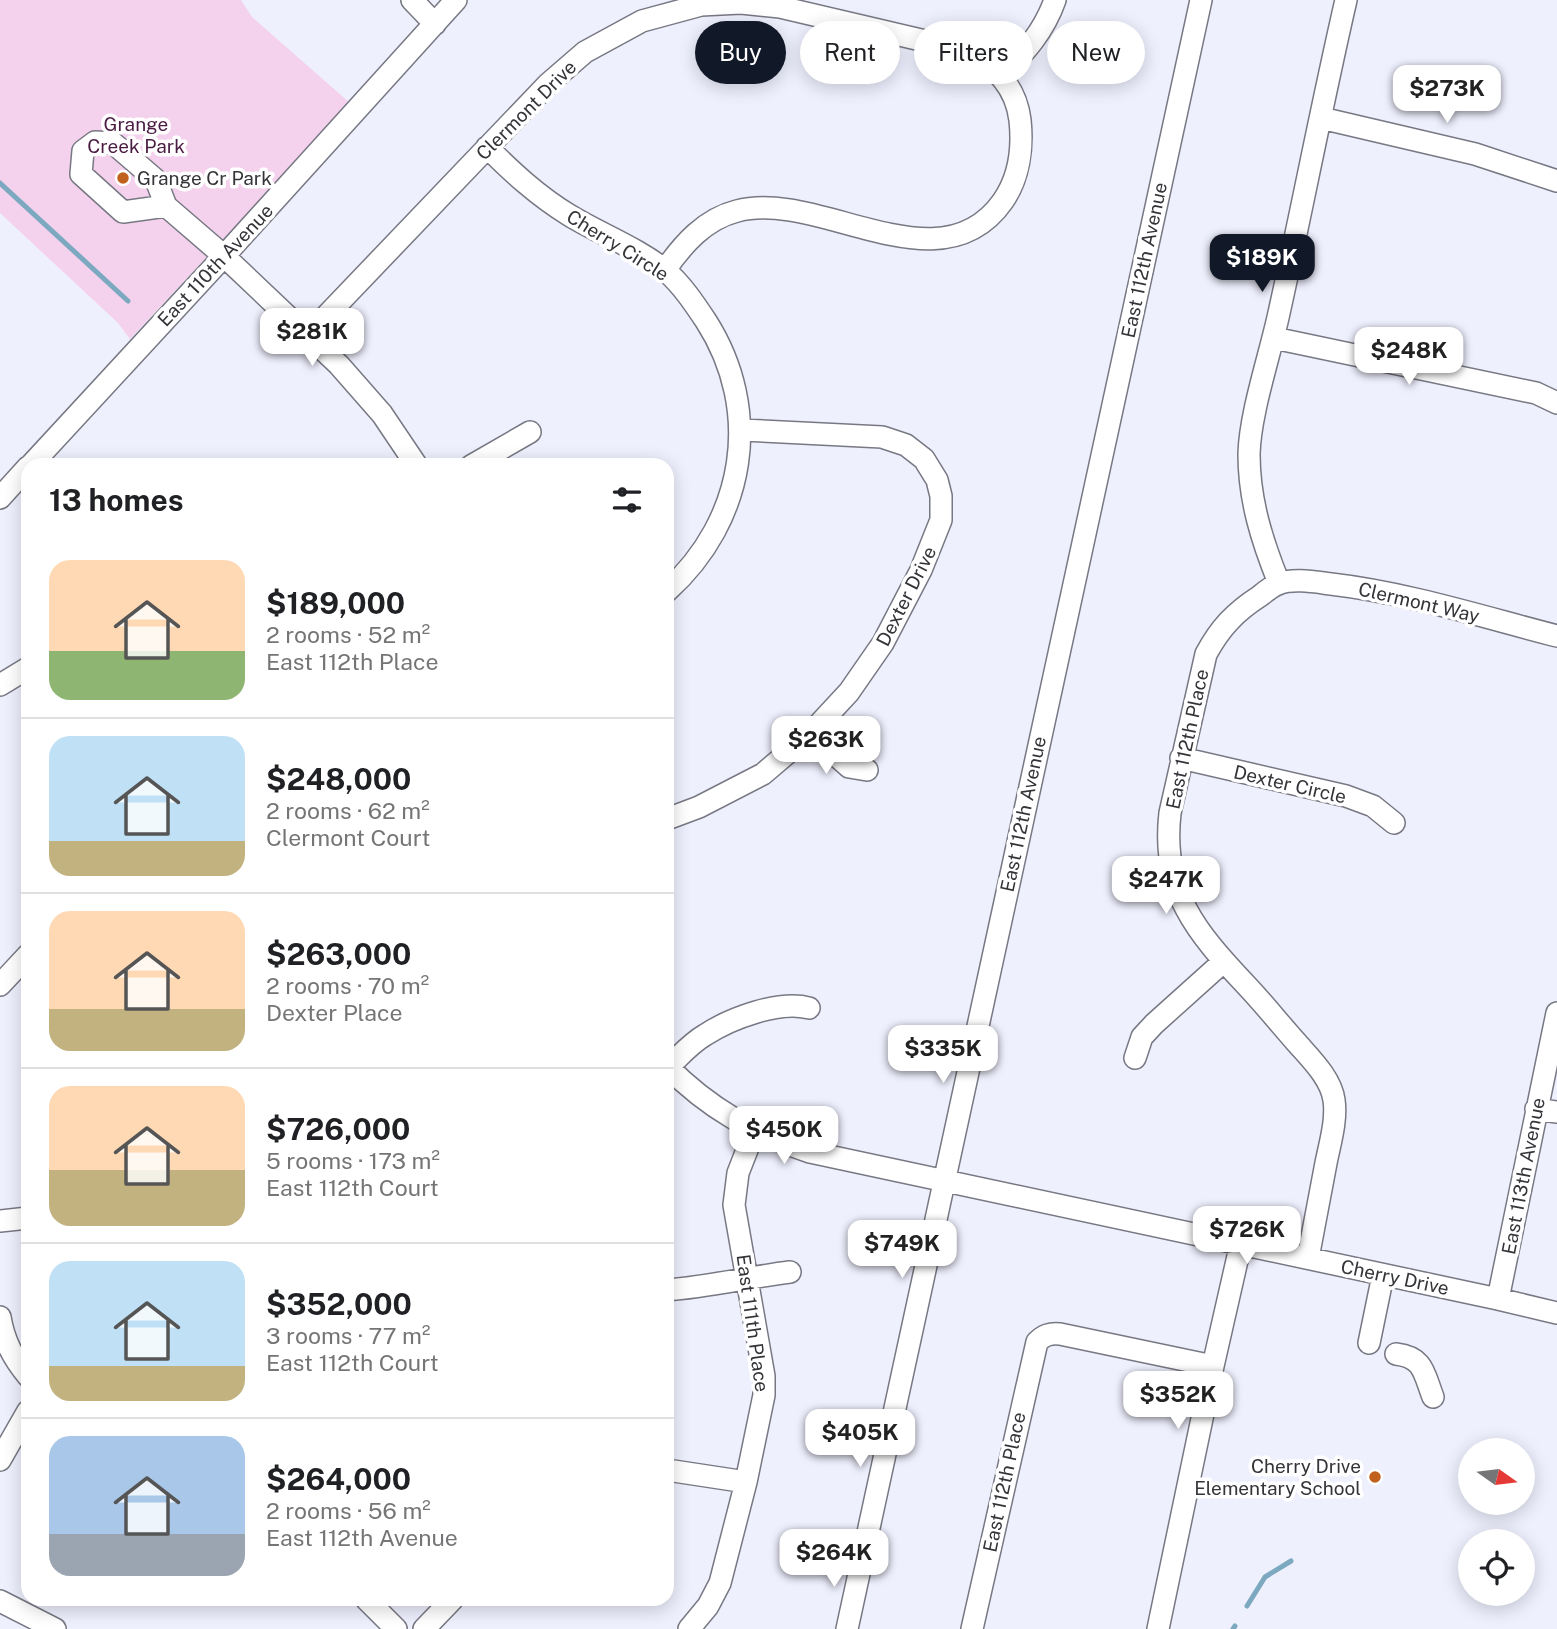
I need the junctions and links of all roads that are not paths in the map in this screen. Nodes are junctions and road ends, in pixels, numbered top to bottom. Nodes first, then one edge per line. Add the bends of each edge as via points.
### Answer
1 (412, 0) edge
2 (456, 0) edge
3 (1055, 0) edge
4 (1201, 0) edge
5 (1346, 0) edge
6 (838, 10) edge
7 (435, 24) junction
8 (914, 34) edge
9 (1033, 43) edge
10 (1007, 84) edge
11 (1321, 118) junction
12 (487, 147) junction
13 (1557, 181) edge
14 (166, 206) dead end
15 (224, 256) junction
16 (665, 270) junction
17 (308, 335) junction
18 (1274, 338) junction
19 (1557, 403) edge
20 (742, 429) junction
21 (530, 432) dead end
22 (36, 458) edge
23 (412, 458) edge
24 (485, 458) edge
25 (21, 475) edge
26 (0, 498) edge
27 (674, 583) edge
28 (1279, 583) junction
29 (1557, 636) edge
30 (21, 672) edge
31 (0, 685) edge
32 (811, 733) junction
33 (1181, 758) junction
34 (867, 770) dead end
35 (674, 816) edge
36 (1394, 822) dead end
37 (21, 962) edge
38 (1223, 962) junction
39 (0, 985) edge
40 (809, 1008) dead end
41 (1557, 1013) edge
42 (1135, 1058) dead end
43 (674, 1060) edge
44 (674, 1072) edge
45 (1536, 1109) junction
46 (1557, 1112) edge
47 (754, 1132) junction
48 (945, 1181) junction
49 (21, 1219) edge
50 (0, 1221) edge
51 (1241, 1243) junction
52 (1308, 1258) junction
53 (790, 1272) dead end
54 (1383, 1275) junction
55 (747, 1277) junction
56 (674, 1289) edge
57 (1498, 1299) junction
58 (1557, 1313) edge
59 (0, 1317) edge
60 (1369, 1343) dead end
61 (1396, 1354) dead end
62 (1213, 1366) junction
63 (21, 1368) edge
64 (1433, 1397) dead end
65 (21, 1423) edge
66 (0, 1460) edge
67 (674, 1471) edge
68 (746, 1482) junction
69 (0, 1601) edge
70 (373, 1606) edge
71 (446, 1606) edge
72 (55, 1629) edge
73 (396, 1629) edge
74 (424, 1629) edge
75 (689, 1629) edge
76 (847, 1629) edge
77 (972, 1629) edge
78 (1158, 1629) edge

1 - 7 street
2 - 7 street, East 110th Avenue
3 - 9 street
4 - 48 street, East 112th Avenue
5 - 11 street
6 - 8 street, Clermont Drive
6 - 12 street, Clermont Drive via 701,5 642,21 585,52
7 - 15 street, East 110th Avenue
10 - 16 street via 1019,113 1020,159 1007,195 979,224 951,236 916,239 785,210 753,208 701,228
11 - 13 street via 1475,154
11 - 18 street
12 - 16 street, Cherry Circle via 540,196
12 - 17 street, Clermont Drive
14 - 15 street
15 - 17 street
15 - 22 street, East 110th Avenue
16 - 20 street, Cherry Circle via 692,300 725,353
17 - 23 street via 363,391
18 - 19 street via 1536,393
18 - 28 street via 1249,451 1255,514
20 - 27 street, Cherry Circle via 736,472 721,521 697,559
20 - 32 street, Dexter Drive via 895,440 924,459 941,496 936,535 883,643 849,692
21 - 24 street
25 - 26 street, East 110th Avenue
28 - 29 street, Clermont Way via 1307,581 1363,588
28 - 33 street, East 112th Place via 1231,617 1218,632 1200,673
30 - 31 street
32 - 34 street via 849,767
32 - 35 street, Dexter Drive via 747,783
33 - 36 street, Dexter Circle via 1346,796 1373,806
33 - 38 street, East 112th Place via 1168,834 1169,863 1182,901
37 - 39 street
38 - 42 street via 1142,1037
38 - 52 street, East 112th Place via 1310,1058 1333,1093 1332,1135
40 - 43 street via 771,1008 720,1027
41 - 45 street, East 113th Avenue
44 - 47 street, Cherry Drive
45 - 46 street
45 - 57 street, East 113th Avenue
47 - 48 street, Cherry Drive via 810,1152
47 - 55 street, East 111th Place via 738,1173 734,1205
48 - 51 street, Cherry Drive
48 - 76 street, East 112th Avenue
49 - 50 street
51 - 52 street, Cherry Drive
51 - 62 street
52 - 54 street, Cherry Drive
53 - 55 street
54 - 57 street, Cherry Drive
54 - 60 street
55 - 56 street
55 - 68 street, East 111th Place via 764,1395
57 - 58 street, Cherry Drive
59 - 63 street
61 - 64 street via 1419,1362
62 - 77 street, East 112th Place via 1060,1334 1042,1336 1032,1356
62 - 78 street
65 - 66 street
67 - 68 street
68 - 75 street, East 111th Place via 720,1583
69 - 72 street
70 - 73 street
71 - 74 street

